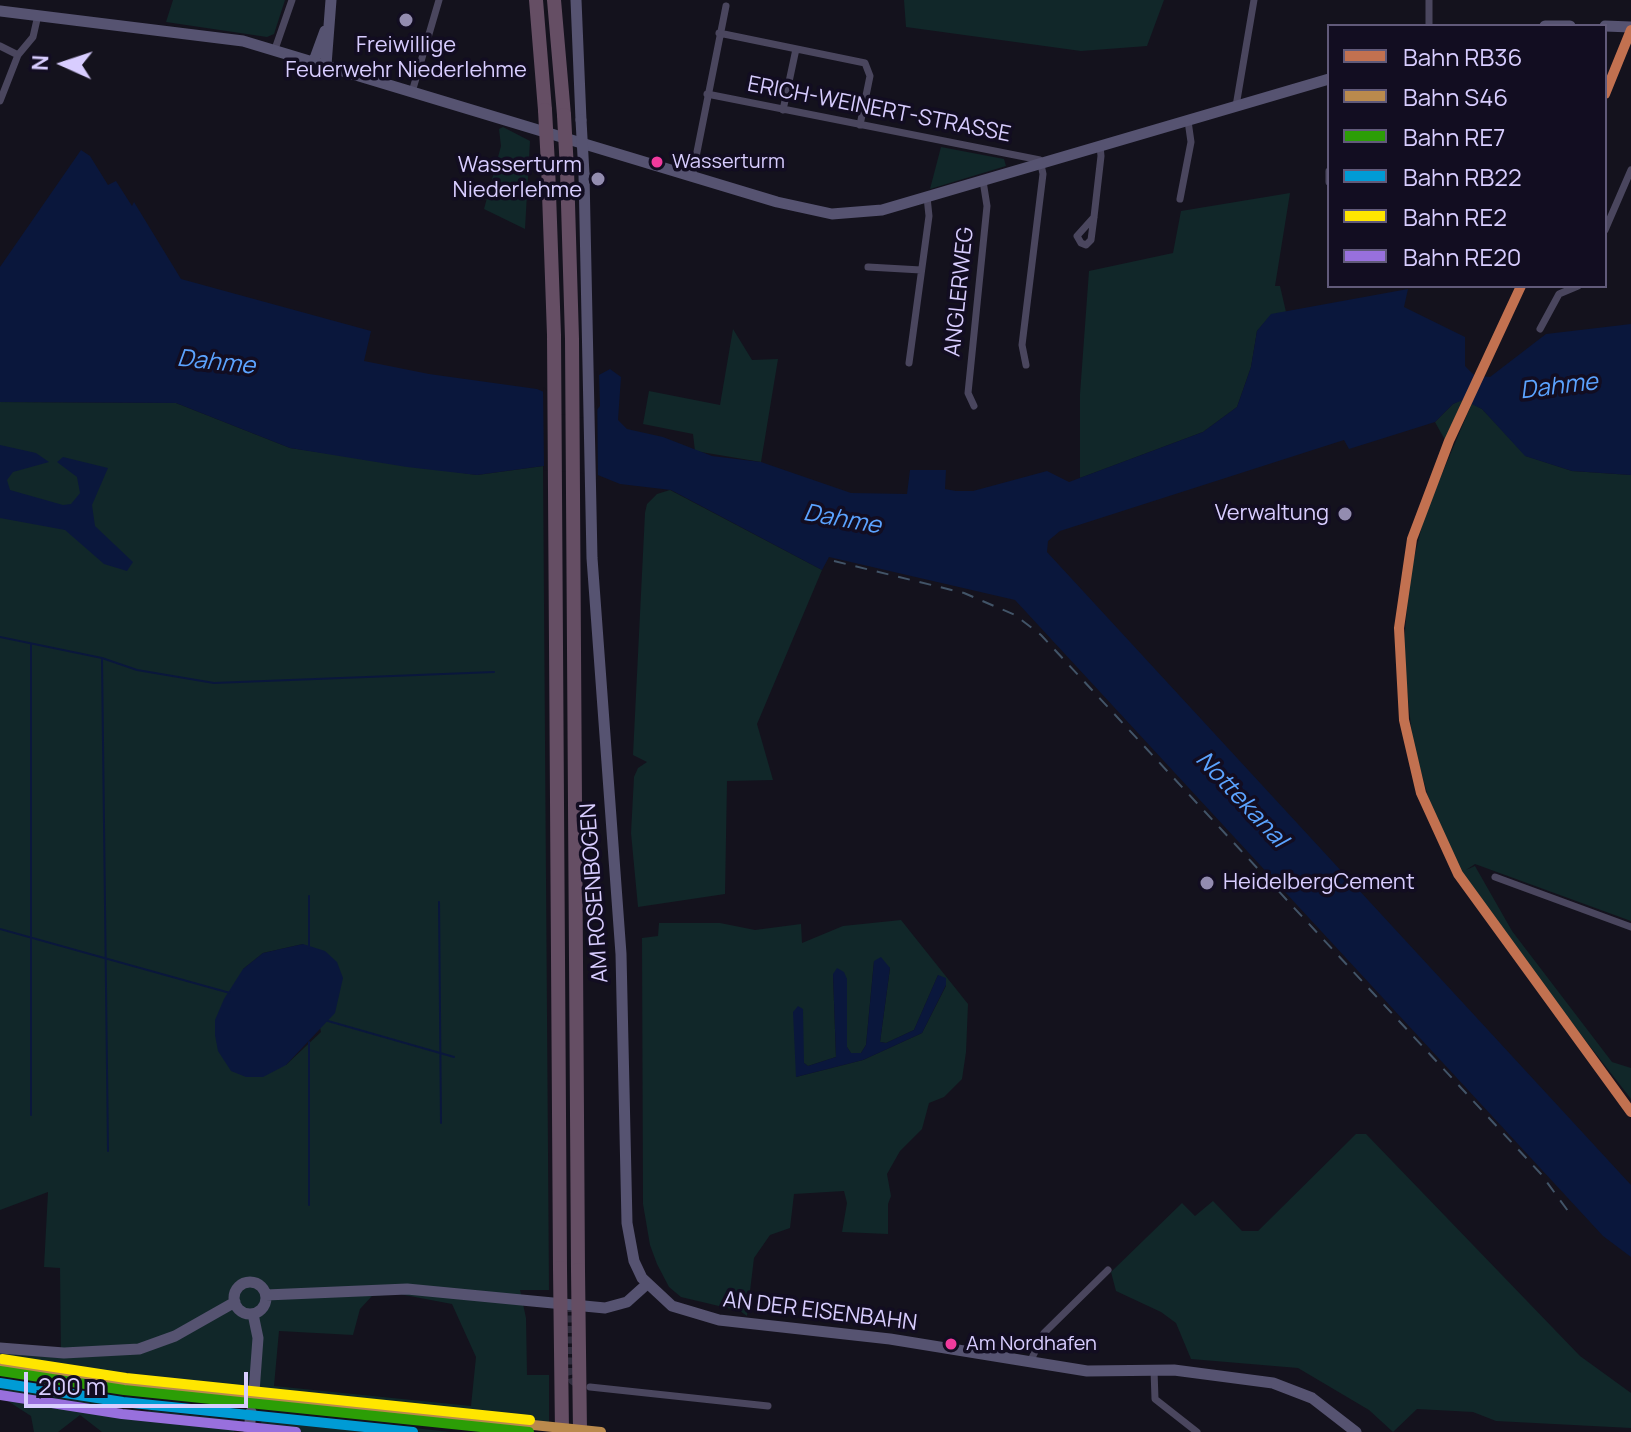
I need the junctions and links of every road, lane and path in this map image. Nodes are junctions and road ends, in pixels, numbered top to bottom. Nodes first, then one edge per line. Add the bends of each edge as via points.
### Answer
1 (292, 0) edge
2 (331, 0) edge
3 (439, 0) edge
4 (536, 0) edge
5 (554, 0) edge
6 (576, 0) edge
7 (1254, 0) edge
8 (1429, 0) edge
9 (726, 6) dead end
10 (0, 11) edge
11 (38, 15) junction
12 (1429, 24) edge
13 (1607, 26) edge
14 (1631, 27) edge
15 (719, 33) junction
16 (0, 46) edge
17 (275, 49) junction
18 (796, 49) junction
19 (18, 55) junction
20 (320, 63) junction
21 (1327, 80) edge
22 (412, 92) junction
23 (707, 94) junction
24 (0, 101) edge
25 (1236, 106) junction
26 (783, 110) junction
27 (1188, 121) junction
28 (860, 125) junction
29 (1100, 146) junction
30 (1042, 164) junction
31 (1631, 170) edge
32 (692, 177) junction
33 (983, 181) junction
34 (927, 197) junction
35 (1180, 199) dead end
36 (1094, 217) dead end
37 (1607, 225) edge
38 (868, 267) dead end
39 (921, 270) junction
40 (1573, 288) edge
41 (1540, 329) dead end
42 (909, 363) dead end
43 (1026, 365) dead end
44 (974, 406) dead end
45 (1495, 877) dead end
46 (1631, 927) edge
47 (1108, 1270) dead end
48 (647, 1284) junction
49 (266, 1295) junction
50 (235, 1302) junction
51 (253, 1314) junction
52 (0, 1348) edge
53 (1031, 1360) junction
54 (1154, 1370) junction
55 (590, 1387) dead end
56 (254, 1392) dead end
57 (768, 1406) dead end
58 (251, 1412) dead end
59 (249, 1432) edge
60 (562, 1432) edge
61 (580, 1432) edge
62 (1197, 1432) edge
63 (1356, 1432) edge

1 - 17 street
2 - 20 main road
3 - 22 street
4 - 60 highway, bridge via 554,335
5 - 61 highway, bridge via 572,339
6 - 48 main road, AM ROSENBOGEN, bridge via 594,606 621,954 627,1223 634,1261
7 - 25 street
8 - 12 street
9 - 15 street
10 - 11 main road
11 - 17 main road via 231,38
11 - 19 street via 33,37
13 - 14 main road
15 - 18 street
15 - 23 street
16 - 19 street
17 - 20 main road
18 - 26 street
18 - 28 street via 865,63 870,76
19 - 24 street
20 - 22 main road
21 - 25 main road
22 - 32 main road
23 - 26 street, ERICH-WEINERT-STRASSE
23 - 32 street
25 - 27 main road
26 - 28 street, ERICH-WEINERT-STRASSE
27 - 29 main road
27 - 35 street via 1191,142
28 - 30 street, ERICH-WEINERT-STRASSE
29 - 30 main road
29 - 36 street
30 - 33 main road
30 - 43 street via 1022,345
31 - 37 street
32 - 34 main road via 832,214 871,212
33 - 34 main road
33 - 44 street, ANGLERWEG via 987,206 968,393
34 - 39 street
38 - 39 street
39 - 42 street
40 - 41 street via 1559,294
45 - 46 street
47 - 53 street via 1044,1333
48 - 49 main road via 627,1302 605,1308 407,1289
48 - 53 main road, AN DER EISENBAHN via 672,1306 700,1316
49 - 50 main road via 249,1283 237,1289
49 - 51 main road via 262,1309
50 - 51 main road via 240,1311
50 - 52 main road via 175,1336 139,1349 64,1353
51 - 56 main road via 258,1338
53 - 54 main road, AN DER EISENBAHN via 1087,1371
54 - 62 street via 1155,1399
54 - 63 main road, AN DER EISENBAHN via 1273,1383 1312,1398
55 - 57 street
58 - 59 main road

